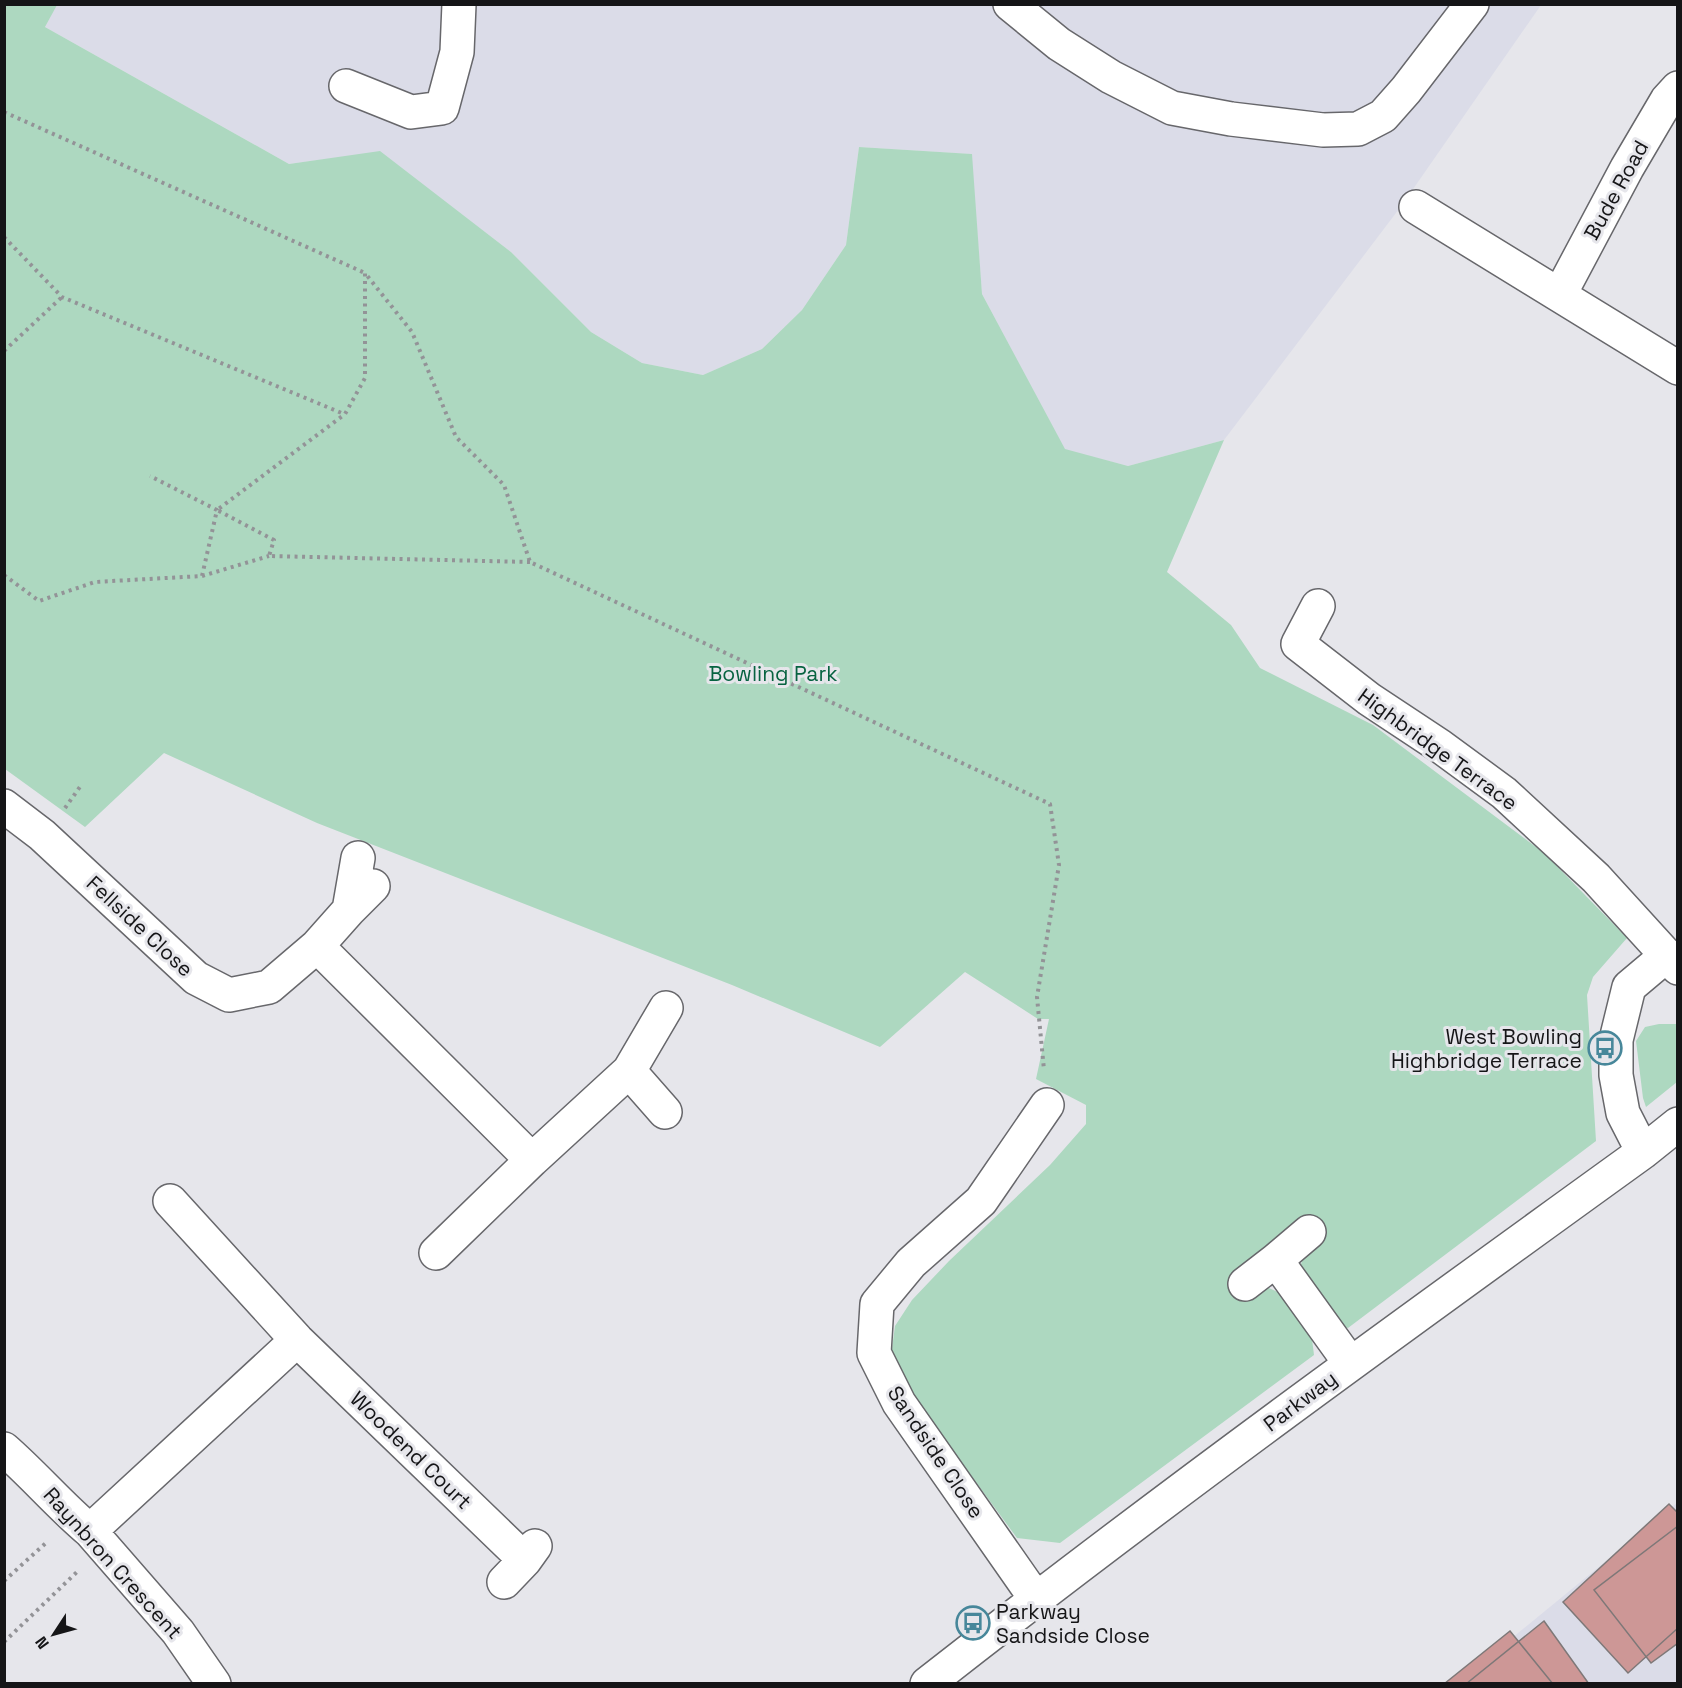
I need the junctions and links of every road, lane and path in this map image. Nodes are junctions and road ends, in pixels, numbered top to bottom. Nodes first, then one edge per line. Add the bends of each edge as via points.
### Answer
1 (459, 4) edge
2 (1010, 4) edge
3 (1472, 4) edge
4 (346, 86) dead end
5 (1677, 88) edge
6 (4, 112) edge
7 (1416, 207) dead end
8 (4, 237) edge
9 (365, 273) junction
10 (1560, 294) junction
11 (62, 297) junction
12 (4, 351) edge
13 (1677, 368) edge
14 (345, 414) junction
15 (150, 476) dead end
16 (217, 510) junction
17 (269, 556) junction
18 (530, 562) junction
19 (4, 575) edge
20 (202, 576) junction
21 (1318, 606) dead end
22 (4, 806) edge
23 (365, 872) dead end
24 (317, 946) junction
25 (1672, 961) edge
26 (666, 1008) dead end
27 (629, 1071) junction
28 (1047, 1105) joint
29 (664, 1112) dead end
30 (1677, 1124) edge
31 (1643, 1152) junction
32 (532, 1160) junction
33 (170, 1201) dead end
34 (1309, 1232) dead end
35 (436, 1252) dead end
36 (1276, 1260) junction
37 (1245, 1284) dead end
38 (297, 1340) junction
39 (1350, 1363) junction
40 (4, 1449) edge
41 (89, 1532) junction
42 (521, 1562) dead end
43 (4, 1581) edge
44 (1036, 1599) junction
45 (4, 1642) edge
46 (214, 1683) edge
47 (927, 1683) edge

1 - 4 street via 457,52 442,108 411,112
2 - 3 street via 1093,66 1172,108 1323,130 1359,129 1383,116
5 - 10 street, Bude Road via 1627,168
6 - 9 path
7 - 10 street
8 - 11 path
9 - 14 path via 365,378
9 - 18 path via 412,332 456,437 504,485
10 - 13 street
11 - 12 path
11 - 14 path
14 - 16 path
15 - 16 path
16 - 17 path via 274,540
16 - 20 path
17 - 18 path
17 - 20 path
18 - 28 path via 1050,804 1059,865 1037,997
19 - 20 path via 39,601 95,582
21 - 25 street, Highbridge Terrace via 1298,644 1504,793 1596,879
22 - 24 street, Fellside Close via 42,835 196,978 229,995 269,987
23 - 24 street, Fellside Close via 349,910
24 - 32 street
25 - 31 street via 1629,987 1616,1040 1616,1075 1623,1113
26 - 27 street
27 - 29 street
27 - 32 street
28 - 44 street, Sandside Close via 981,1201 911,1263 877,1304 874,1353 899,1403
30 - 31 street, Parkway
31 - 39 street, Parkway
32 - 35 street
33 - 38 street, Woodend Court
34 - 36 street
36 - 37 street
36 - 39 street
38 - 41 street
38 - 42 street, Woodend Court
39 - 44 street, Parkway
40 - 41 street, Raynbron Crescent
41 - 43 path
41 - 45 path
41 - 46 street, Raynbron Crescent via 178,1632
44 - 47 street, Parkway

